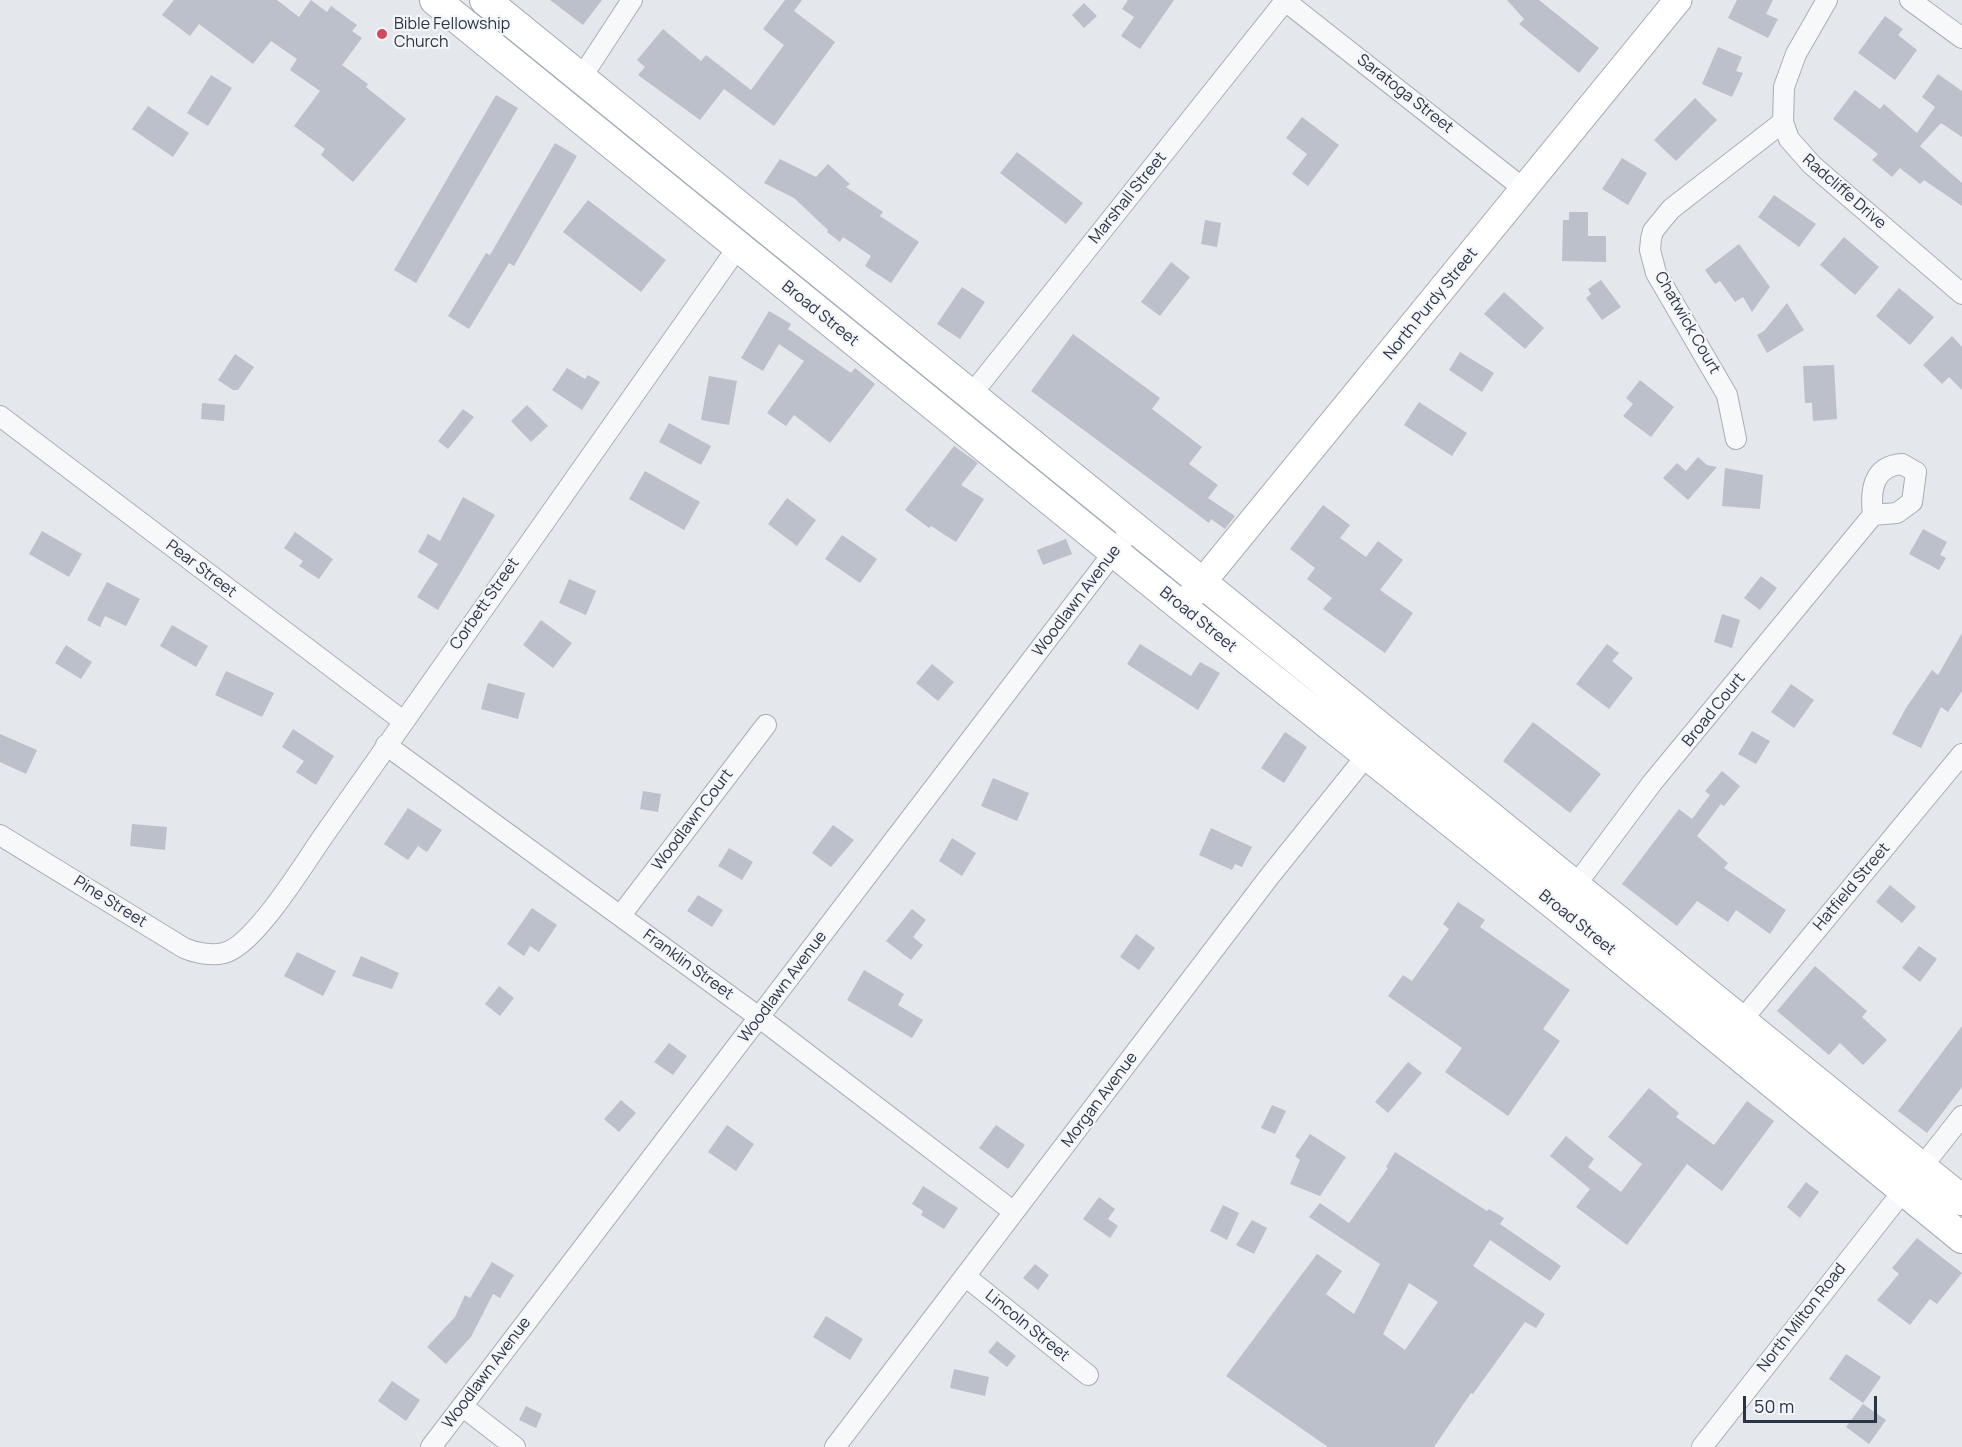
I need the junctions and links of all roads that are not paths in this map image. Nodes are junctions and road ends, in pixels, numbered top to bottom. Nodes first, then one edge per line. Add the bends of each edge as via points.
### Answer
1 (435, 0) edge
2 (485, 0) edge
3 (632, 0) edge
4 (1285, 0) edge
5 (1678, 0) edge
6 (1827, 0) edge
7 (1910, 0) edge
8 (1962, 38) edge
9 (581, 78) junction
10 (1784, 122) junction
11 (1524, 189) junction
12 (738, 247) junction
13 (1962, 294) edge
14 (971, 394) junction
15 (0, 416) edge
16 (1736, 439) dead end
17 (1874, 515) dead end
18 (1133, 527) junction
19 (1114, 552) junction
20 (1202, 583) junction
21 (1182, 608) junction
22 (403, 721) junction
23 (766, 725) dead end
24 (386, 745) junction
25 (1962, 754) edge
26 (1367, 755) junction
27 (0, 835) edge
28 (1577, 884) junction
29 (1559, 908) junction
30 (621, 915) junction
31 (225, 953) joint
32 (760, 1018) junction
33 (1742, 1020) junction
34 (1962, 1116) edge
35 (1922, 1167) junction
36 (1903, 1190) junction
37 (1962, 1200) edge
38 (1014, 1212) junction
39 (1962, 1238) edge
40 (965, 1276) junction
41 (1088, 1375) dead end
42 (462, 1406) junction
43 (431, 1447) edge
44 (515, 1447) edge
45 (835, 1447) edge
46 (1702, 1447) edge

1 - 12 main road, Broad Street
2 - 9 main road, Broad Street
3 - 9 street
4 - 11 street, Saratoga Street
4 - 14 street, Marshall Street
5 - 11 street, North Purdy Street
6 - 10 street, Radcliffe Drive via 1789,70 1782,104
7 - 8 street
9 - 14 main road, Broad Street
10 - 13 street, Radcliffe Drive via 1789,140 1812,165
10 - 16 street, Chatwick Court via 1671,209 1651,239 1656,273 1727,394
11 - 20 street, North Purdy Street
12 - 19 main road, Broad Street
12 - 22 street, Corbett Street
14 - 18 main road, Broad Street
15 - 22 street, Pear Street
17 - 28 street, Broad Court via 1652,783
18 - 19 street, Woodlawn Avenue
18 - 20 main road, Broad Street
19 - 21 main road, Broad Street
19 - 32 street, Woodlawn Avenue
20 - 21 street, North Purdy Street
20 - 28 main road, Broad Street
21 - 26 main road, Broad Street
22 - 24 street, Corbett Street
23 - 30 street, Woodlawn Court
24 - 30 street, Franklin Street
24 - 31 street, Corbett Street via 264,920 240,945
25 - 33 street, Hatfield Street
26 - 29 main road, Broad Street
26 - 38 street, Morgan Avenue
27 - 31 street, Pine Street via 184,948 195,953
28 - 29 street, Broad Court
28 - 33 main road, Broad Street
29 - 36 main road, Broad Street
30 - 32 street, Franklin Street
32 - 38 street, Franklin Street
32 - 42 street, Woodlawn Avenue
33 - 35 main road, Broad Street
34 - 35 street, North Milton Road
35 - 36 street, North Milton Road
35 - 37 main road, Broad Street
36 - 39 main road, Broad Street
36 - 46 street, North Milton Road
38 - 40 street, Morgan Avenue
40 - 41 street, Lincoln Street
40 - 45 street, Morgan Avenue
42 - 43 street, Woodlawn Avenue
42 - 44 street

